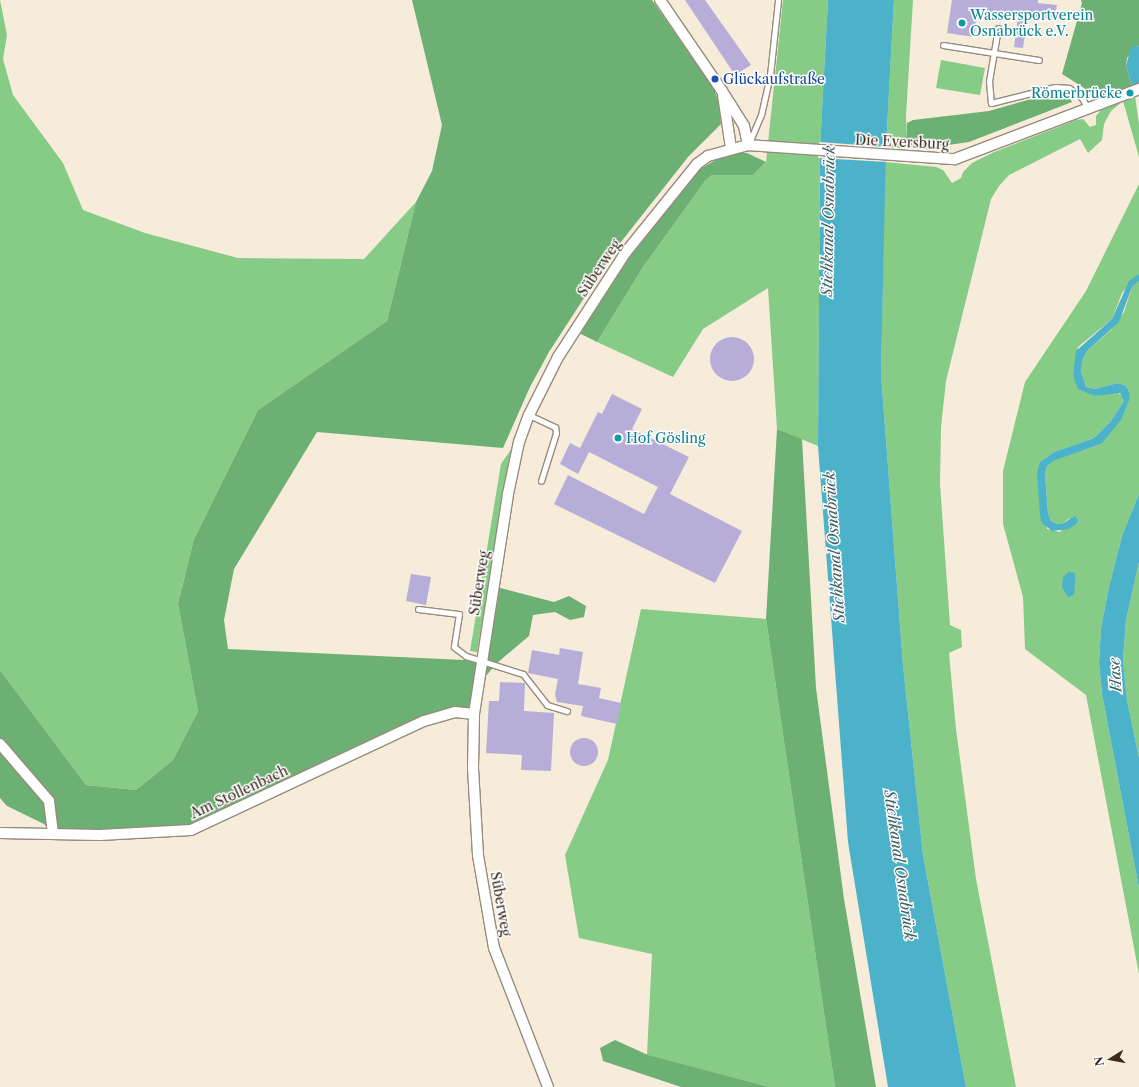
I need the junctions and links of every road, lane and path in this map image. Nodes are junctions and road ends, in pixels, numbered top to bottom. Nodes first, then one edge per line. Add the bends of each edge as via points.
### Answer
1 (660, 0) edge
2 (778, 0) edge
3 (998, 28) dead end
4 (943, 45) dead end
5 (994, 52) junction
6 (1039, 60) dead end
7 (1139, 89) edge
8 (722, 91) junction
9 (1088, 109) junction
10 (748, 145) junction
11 (731, 148) junction
12 (529, 415) junction
13 (541, 482) dead end
14 (418, 609) dead end
15 (482, 659) junction
16 (567, 711) dead end
17 (474, 714) junction
18 (0, 744) edge
19 (0, 832) edge
20 (53, 833) junction
21 (548, 1087) edge

1 - 8 street
2 - 10 lane via 770,75 761,115
3 - 5 lane
4 - 5 lane
5 - 6 lane
5 - 9 lane via 989,81 991,102 1055,87 1069,88 1080,95
7 - 9 street, Die Eversburg
8 - 10 street via 744,126
8 - 11 street
9 - 10 street, Die Eversburg via 955,159 777,149
10 - 11 street, Süberweg
11 - 12 street, Süberweg via 708,156 697,164 626,252 558,357
12 - 13 lane via 555,427 556,433
12 - 15 street, Süberweg via 518,442
14 - 15 lane via 459,614 454,647 466,656
15 - 16 lane via 523,674 547,705
15 - 17 street, Süberweg
17 - 20 street, Am Stollenbach via 455,712 424,721 191,830 110,835
17 - 21 street, Süberweg via 475,812 485,907 494,948
18 - 20 street via 49,801
19 - 20 street, Am Stollenbach

